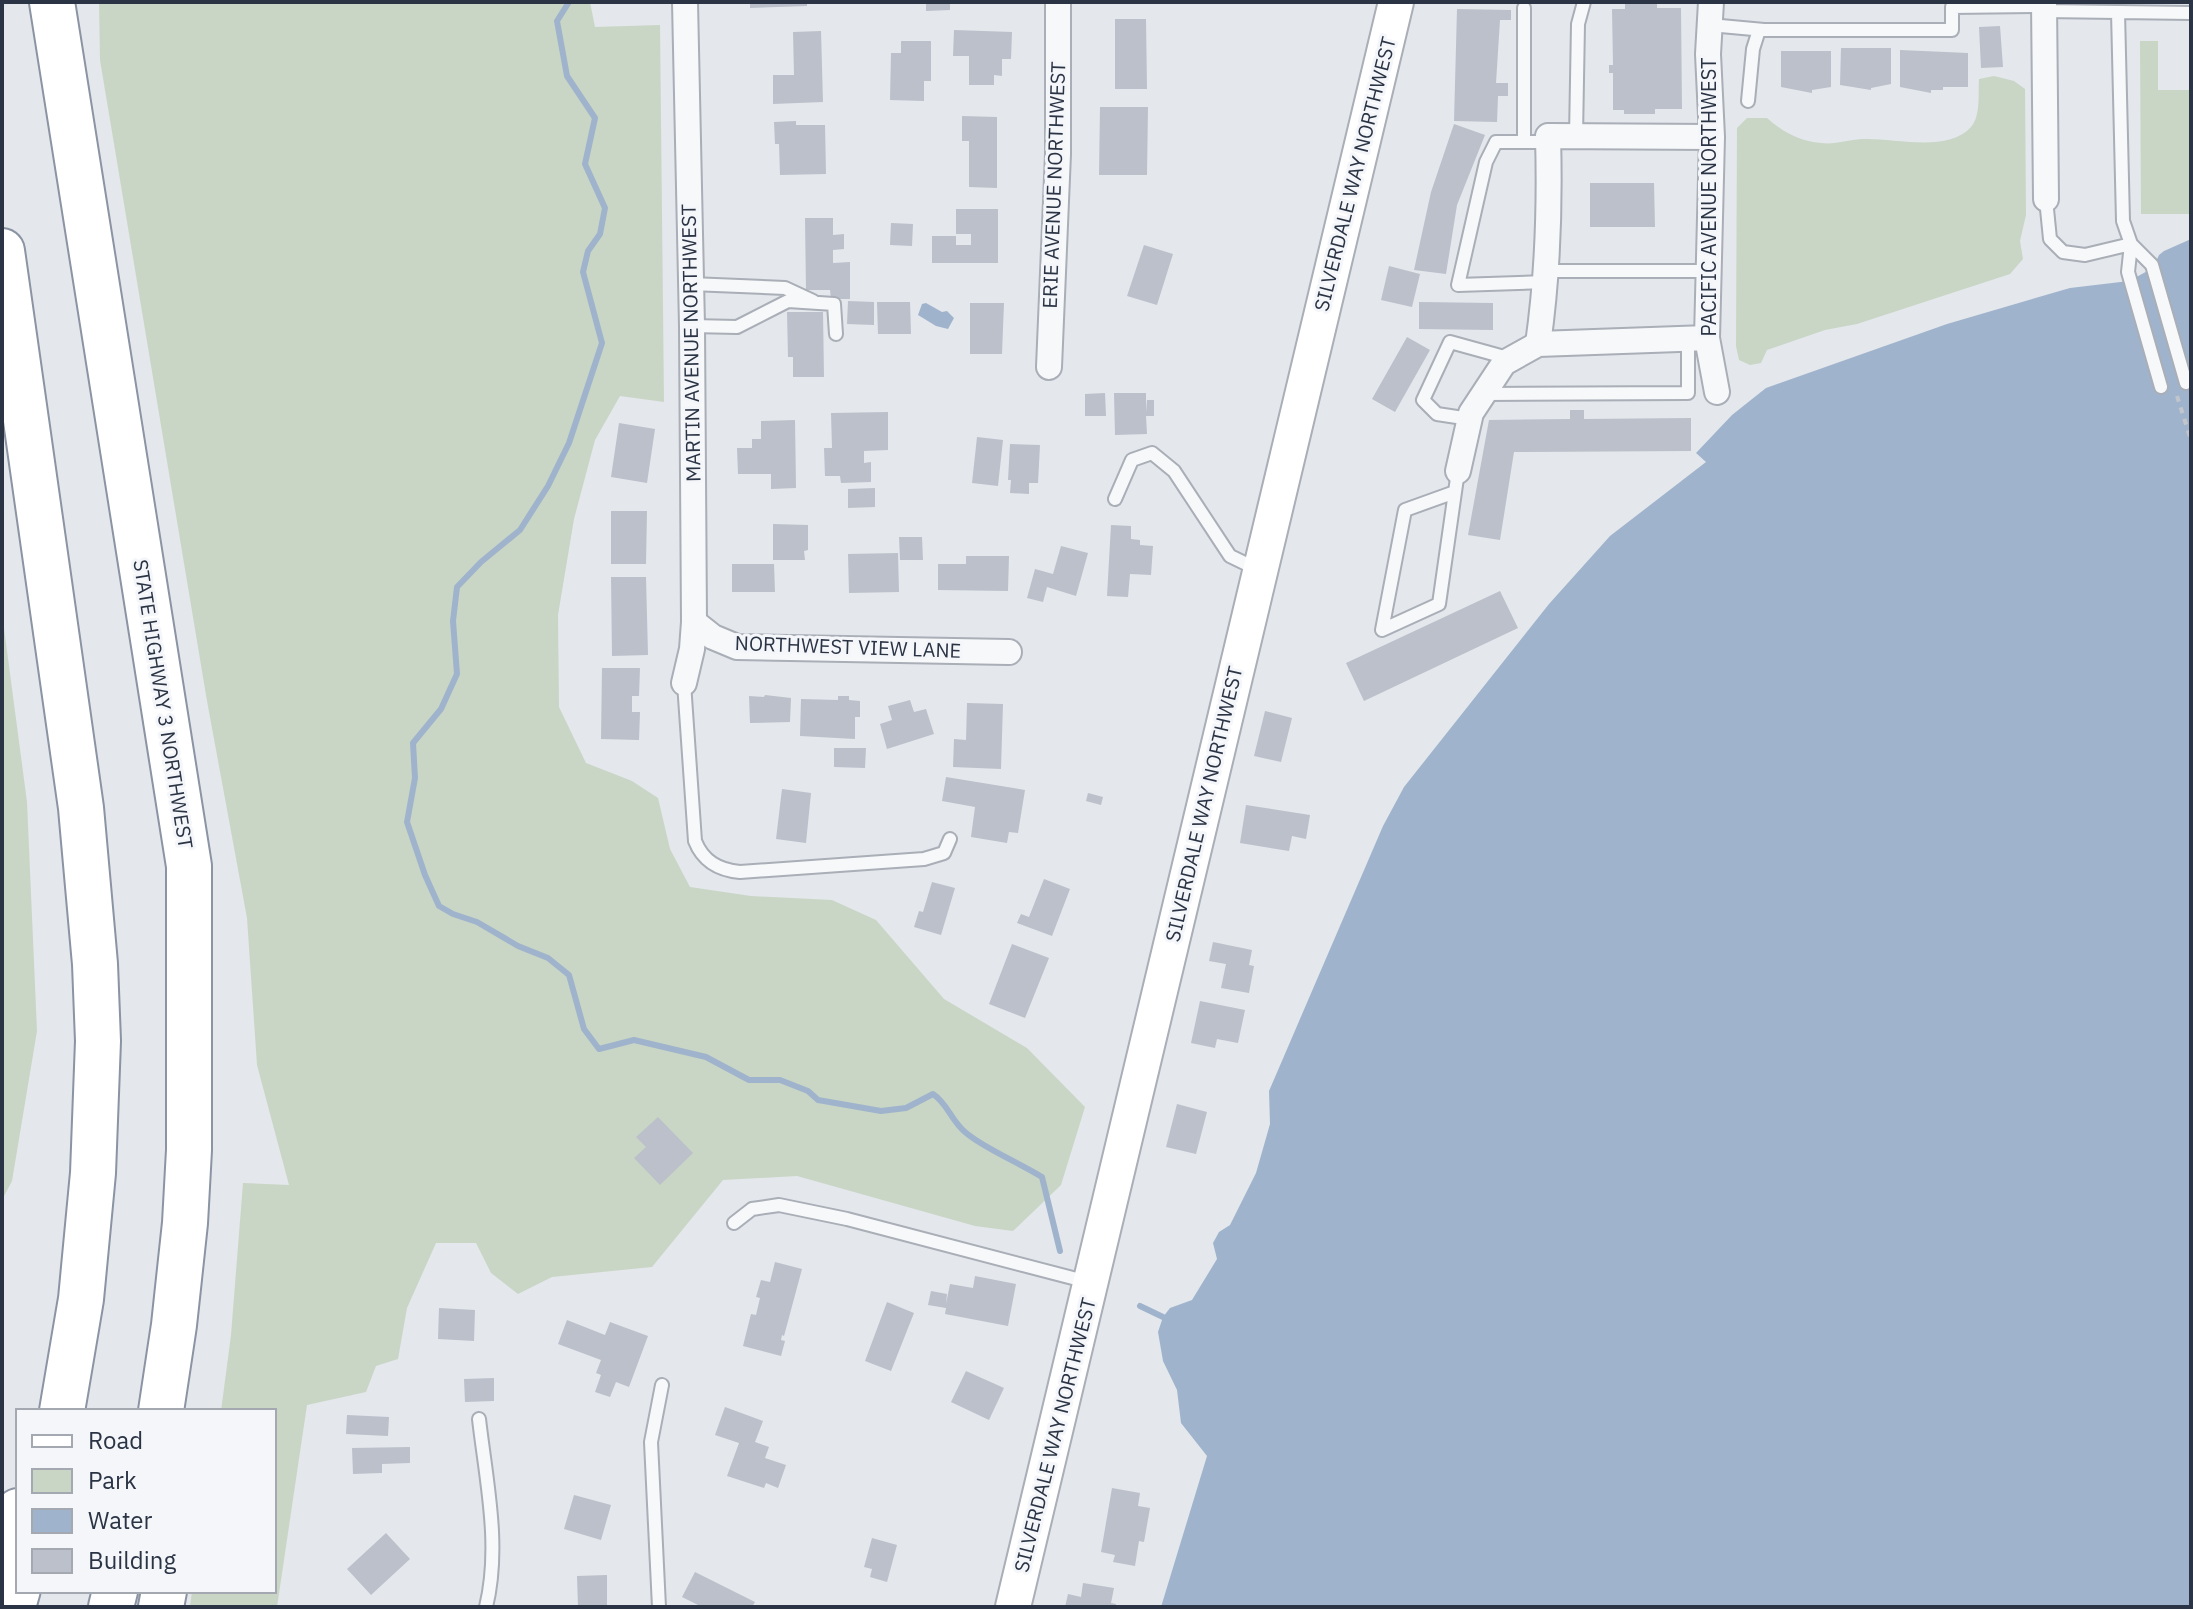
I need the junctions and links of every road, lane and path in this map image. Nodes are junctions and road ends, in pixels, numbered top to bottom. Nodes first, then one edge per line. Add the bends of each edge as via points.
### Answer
1 (52, 2) edge
2 (685, 2) edge
3 (1058, 2) edge
4 (1396, 2) edge
5 (1584, 2) edge
6 (2044, 6) edge
7 (1524, 8) dead end
8 (2118, 12) junction
9 (1710, 13) edge
10 (2191, 13) edge
11 (1759, 30) junction
12 (1748, 101) dead end
13 (1576, 136) junction
14 (1712, 137) junction
15 (1524, 142) junction
16 (1548, 142) junction
17 (2046, 199) joint
18 (2131, 244) junction
19 (2, 251) edge
20 (1709, 271) junction
21 (1546, 276) junction
22 (691, 284) junction
23 (817, 303) junction
24 (692, 326) junction
25 (836, 334) dead end
26 (1698, 339) junction
27 (1538, 344) junction
28 (1511, 359) junction
29 (1049, 367) dead end
30 (2186, 383) dead end
31 (2161, 387) dead end
32 (1717, 392) dead end
33 (1484, 394) junction
34 (1470, 419) junction
35 (1456, 482) junction
36 (1115, 499) dead end
37 (1259, 570) junction
38 (694, 622) junction
39 (1009, 652) dead end
40 (684, 683) joint
41 (950, 839) dead end
42 (189, 866) junction
43 (734, 1223) dead end
44 (1092, 1282) junction
45 (662, 1385) dead end
46 (62, 1403) edge
47 (161, 1409) edge
48 (190, 1409) edge
49 (479, 1419) dead end
50 (16, 1516) edge
51 (2, 1551) edge
52 (486, 1607) edge
53 (659, 1607) edge
54 (1013, 1607) edge

1 - 42 highway, STATE HIGHWAY 3 NORTHWEST
2 - 22 street, MARTIN AVENUE NORTHWEST
3 - 29 street, ERIE AVENUE NORTHWEST
4 - 37 main road, SILVERDALE WAY NORTHWEST
5 - 13 lane via 1578,24
6 - 8 lane
6 - 11 lane via 1952,7 1952,30
6 - 17 street
7 - 15 lane
8 - 10 lane
8 - 18 lane via 2123,221
9 - 11 lane
9 - 14 street, PACIFIC AVENUE NORTHWEST
11 - 12 lane
13 - 14 street
13 - 16 street via 1548,136
14 - 20 street, PACIFIC AVENUE NORTHWEST
15 - 16 lane
15 - 21 lane via 1496,142 1486,162 1458,285
16 - 21 street
17 - 18 lane via 2050,239 2063,252 2085,255
18 - 30 lane via 2152,265
18 - 31 lane via 2128,272
19 - 46 highway via 81,808 95,964 93,1173 81,1299
20 - 21 lane
20 - 26 street, PACIFIC AVENUE NORTHWEST
21 - 27 street
22 - 23 lane via 785,288
22 - 24 street, MARTIN AVENUE NORTHWEST
23 - 24 lane via 788,301 737,327
23 - 25 lane via 834,304
24 - 38 street, MARTIN AVENUE NORTHWEST
26 - 27 street
26 - 32 street, PACIFIC AVENUE NORTHWEST
26 - 33 lane via 1688,393
27 - 28 street
28 - 33 street
28 - 34 lane via 1450,342 1423,400 1437,414
33 - 34 street
34 - 35 street
35 - 35 lane via 1405,510 1382,630 1439,604
36 - 37 lane via 1132,460 1152,453 1174,471 1230,556
37 - 44 main road, SILVERDALE WAY NORTHWEST
38 - 39 street, NORTHWEST VIEW LANE via 737,647
38 - 40 street, MARTIN AVENUE NORTHWEST
40 - 41 lane via 695,841 700,853 718,867 740,872 924,859 946,851
42 - 47 highway, STATE HIGHWAY 3 NORTHWEST via 189,1150
42 - 48 highway via 214,1042 215,1118 209,1259
43 - 44 lane via 752,1209 779,1205
44 - 54 main road, SILVERDALE WAY NORTHWEST
45 - 53 lane via 651,1442
49 - 52 lane via 492,1555
50 - 51 highway

